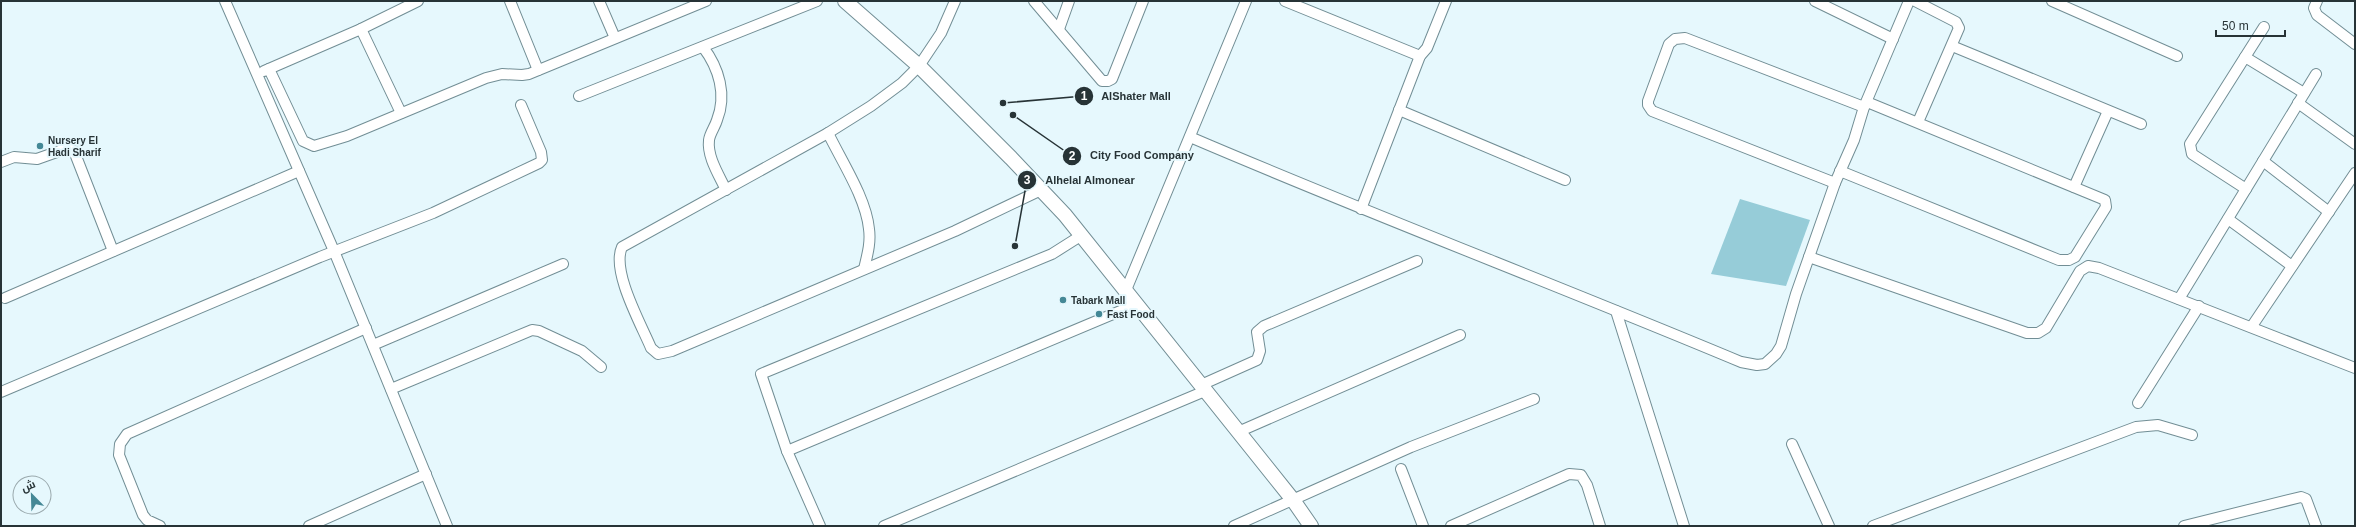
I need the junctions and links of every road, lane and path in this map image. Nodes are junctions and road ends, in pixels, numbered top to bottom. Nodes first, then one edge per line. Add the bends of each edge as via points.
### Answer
1 (225, 1) edge
2 (418, 1) edge
3 (510, 1) edge
4 (599, 1) edge
5 (706, 1) edge
6 (817, 1) edge
7 (846, 1) edge
8 (955, 1) edge
9 (1034, 1) edge
10 (1069, 1) edge
11 (1143, 1) edge
12 (1246, 1) edge
13 (1285, 1) edge
14 (1446, 1) edge
15 (1814, 1) edge
16 (1909, 1) edge
17 (1915, 1) edge
18 (2052, 1) edge
19 (2317, 1) edge
20 (2264, 27) dead end
21 (361, 29) junction
22 (1059, 29) junction
23 (615, 38) junction
24 (1893, 39) junction
25 (2355, 44) edge
26 (1952, 46) junction
27 (703, 47) junction
28 (1420, 56) junction
29 (2177, 56) dead end
30 (2245, 56) junction
31 (919, 66) junction
32 (269, 69) junction
33 (538, 70) junction
34 (2316, 74) dead end
35 (256, 75) junction
36 (2304, 93) junction
37 (579, 96) dead end
38 (2298, 103) junction
39 (1865, 104) junction
40 (521, 105) dead end
41 (1399, 110) junction
42 (2108, 111) junction
43 (401, 113) junction
44 (1918, 122) junction
45 (2141, 124) dead end
46 (828, 133) junction
47 (1190, 137) junction
48 (2355, 144) edge
49 (2263, 160) junction
50 (1, 162) edge
51 (299, 171) junction
52 (1840, 171) junction
53 (2355, 173) edge
54 (1565, 180) dead end
55 (1835, 183) junction
56 (2074, 187) junction
57 (2246, 189) junction
58 (726, 190) junction
59 (1041, 190) junction
60 (1362, 208) junction
61 (2329, 212) junction
62 (2228, 219) junction
63 (1082, 235) junction
64 (113, 251) junction
65 (334, 251) junction
66 (1809, 257) junction
67 (1417, 261) dead end
68 (563, 264) dead end
69 (2292, 266) junction
70 (864, 269) junction
71 (1126, 290) junction
72 (5, 298) dead end
73 (2179, 298) junction
74 (1137, 304) junction
75 (2199, 306) junction
76 (1616, 311) junction
77 (2252, 326) junction
78 (366, 328) junction
79 (1460, 335) dead end
80 (373, 345) junction
81 (601, 366) dead end
82 (2355, 368) edge
83 (1203, 388) junction
84 (391, 389) junction
85 (1, 392) edge
86 (1534, 399) dead end
87 (2138, 403) dead end
88 (1238, 432) junction
89 (2192, 435) dead end
90 (1792, 444) dead end
91 (787, 451) junction
92 (1401, 469) dead end
93 (426, 474) junction
94 (1293, 500) junction
95 (160, 526) edge
96 (309, 526) edge
97 (447, 526) edge
98 (820, 526) edge
99 (884, 526) edge
100 (1234, 526) edge
101 (1311, 526) edge
102 (1423, 526) edge
103 (1451, 526) edge
104 (1600, 526) edge
105 (1684, 526) edge
106 (1829, 526) edge
107 (1873, 526) edge
108 (2184, 526) edge
109 (2316, 526) edge

1 - 35 street
2 - 21 street
3 - 33 street
4 - 23 street
5 - 23 street
6 - 27 street
7 - 31 main road
8 - 31 street via 941,32
9 - 22 street
10 - 22 street
11 - 22 street via 1112,79 1108,81 1102,81
12 - 47 street
13 - 28 street
14 - 28 street via 1427,48
15 - 24 street
16 - 24 street
17 - 26 street via 1958,23 1959,28
18 - 29 street
19 - 25 street via 2314,8 2317,15
20 - 30 street
21 - 32 street
21 - 43 street
23 - 33 street
24 - 39 street
26 - 42 street
26 - 44 street
27 - 37 street
27 - 58 street via 712,60 720,85 721,108 711,133 710,146 713,163
28 - 41 street
30 - 36 street
30 - 57 street via 2189,149 2192,154
31 - 46 street via 902,83 871,106
31 - 59 main road
32 - 35 street
32 - 43 street via 303,141 307,144 314,146 348,136
33 - 43 street via 522,75 502,74 486,78
34 - 36 street
35 - 51 street
36 - 38 street
38 - 48 street
38 - 49 street
39 - 44 street
39 - 52 street via 1854,140
39 - 55 street via 1685,38 1675,39 1669,44 1648,101 1652,111
40 - 65 street via 541,152 541,162 433,213
41 - 54 street
41 - 60 street
42 - 45 street
42 - 56 street
44 - 56 street
46 - 58 street
46 - 70 street via 866,212 870,247
47 - 60 street
47 - 71 street
49 - 57 street
49 - 61 street
50 - 64 street via 14,157 37,159 68,148 74,151
51 - 64 street
51 - 65 street
52 - 55 street
52 - 56 street via 2065,261 2075,256 2106,205 2105,200
53 - 61 street
55 - 66 street
57 - 62 street
58 - 70 street via 626,243 621,250 623,279 654,352 663,354 672,351
59 - 63 main road
59 - 70 street via 955,231
60 - 76 street
61 - 69 street
62 - 69 street
62 - 73 street
63 - 71 main road
63 - 91 street via 1052,254 761,374
64 - 72 street
65 - 78 street
65 - 85 street
66 - 73 street via 2027,333 2038,333 2046,328 2080,271 2088,266
66 - 76 street via 1781,346 1765,364 1740,362
67 - 83 street via 1264,326 1257,332 1260,351 1257,360
68 - 80 street
69 - 77 street
71 - 74 main road
73 - 75 street
74 - 83 main road
74 - 91 street
75 - 77 street
75 - 87 street
76 - 105 street
77 - 82 street
78 - 80 street
78 - 95 street via 122,439 119,456 143,515
79 - 88 street
80 - 84 street
81 - 84 street via 582,351 532,330
83 - 88 main road
83 - 99 street
84 - 93 street
86 - 94 street via 1411,447
88 - 94 main road
89 - 107 street via 2158,425 2136,427
90 - 106 street
91 - 98 street
92 - 102 street
93 - 96 street
93 - 97 street
94 - 100 street
94 - 101 main road
103 - 104 street via 1569,474 1581,475 1587,485
108 - 109 street via 2301,497 2306,499

